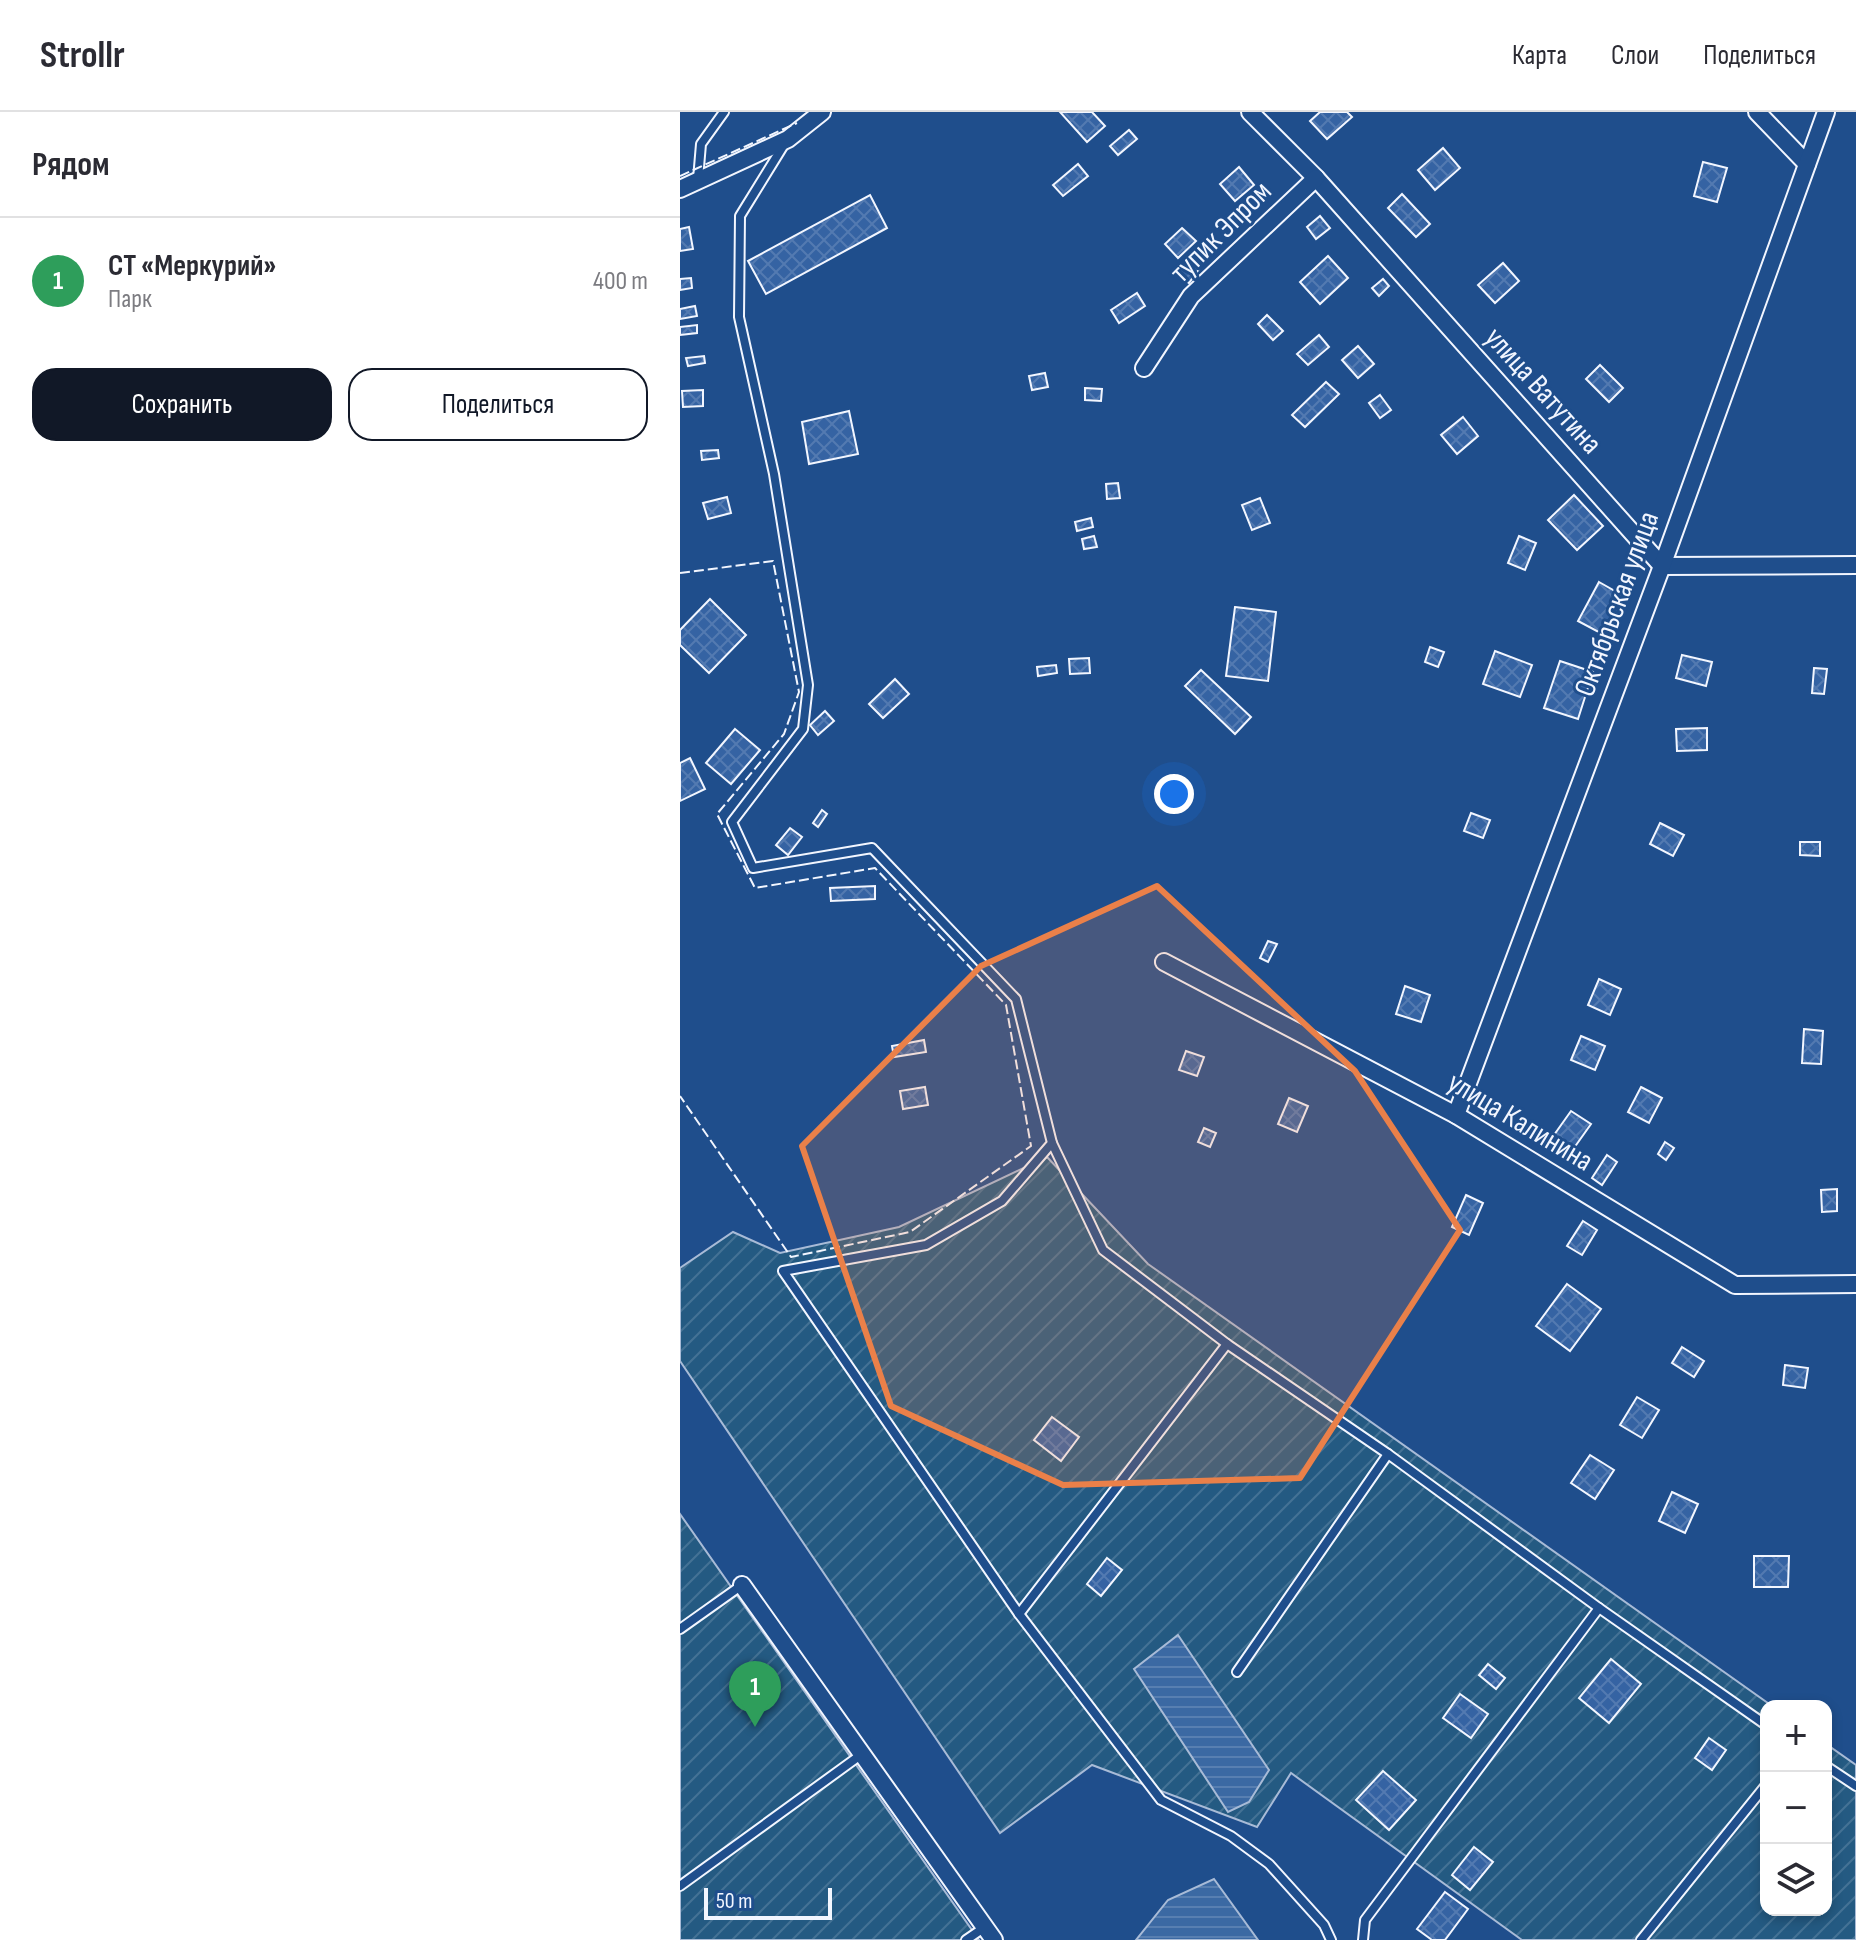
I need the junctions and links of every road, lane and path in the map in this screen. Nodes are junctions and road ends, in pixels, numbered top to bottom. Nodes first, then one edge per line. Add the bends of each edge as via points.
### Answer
1 (724, 112) edge
2 (822, 112) edge
3 (1250, 112) edge
4 (1757, 112) edge
5 (1826, 112) edge
6 (788, 139) junction
7 (1807, 164) junction
8 (1316, 178) junction
9 (698, 181) junction
10 (680, 189) edge
11 (1144, 368) dead end
12 (1856, 565) edge
13 (1662, 566) junction
14 (1164, 962) dead end
15 (1456, 1115) junction
16 (1052, 1143) junction
17 (1856, 1284) edge
18 (1227, 1344) junction
19 (1388, 1454) junction
20 (742, 1585) joint
21 (1599, 1608) junction
22 (1019, 1614) junction
23 (680, 1629) edge
24 (1237, 1672) dead end
25 (1760, 1721) edge
26 (862, 1754) junction
27 (1832, 1770) edge
28 (1856, 1786) edge
29 (1760, 1792) edge
30 (680, 1886) edge
31 (989, 1933) edge
32 (966, 1940) edge
33 (1331, 1940) edge
34 (1363, 1940) edge
35 (1641, 1940) edge

1 - 9 lane via 701,144
2 - 6 street
3 - 8 street, улица Ватутина
4 - 7 street
5 - 7 street, Октябрьская улица
6 - 9 street
6 - 16 lane via 740,216 739,317 774,474 808,685 803,729 732,822 753,868 872,848 1016,999
7 - 13 street, Октябрьская улица
8 - 11 street, тупик Эпром via 1191,296
8 - 13 street, улица Ватутина
9 - 10 street
12 - 13 street
13 - 15 street, Октябрьская улица
14 - 15 street, улица Калинина
15 - 17 street, улица Калинина via 1735,1285
16 - 18 lane via 1103,1250
16 - 22 lane via 1002,1201 926,1245 783,1271
18 - 19 lane
18 - 22 lane
19 - 21 lane
19 - 24 lane
20 - 23 lane
20 - 26 street
21 - 25 lane
21 - 34 lane via 1365,1920
22 - 33 lane via 1161,1800 1231,1836 1269,1864 1324,1925
26 - 30 lane
26 - 31 street
27 - 28 lane
29 - 35 lane
31 - 32 lane

